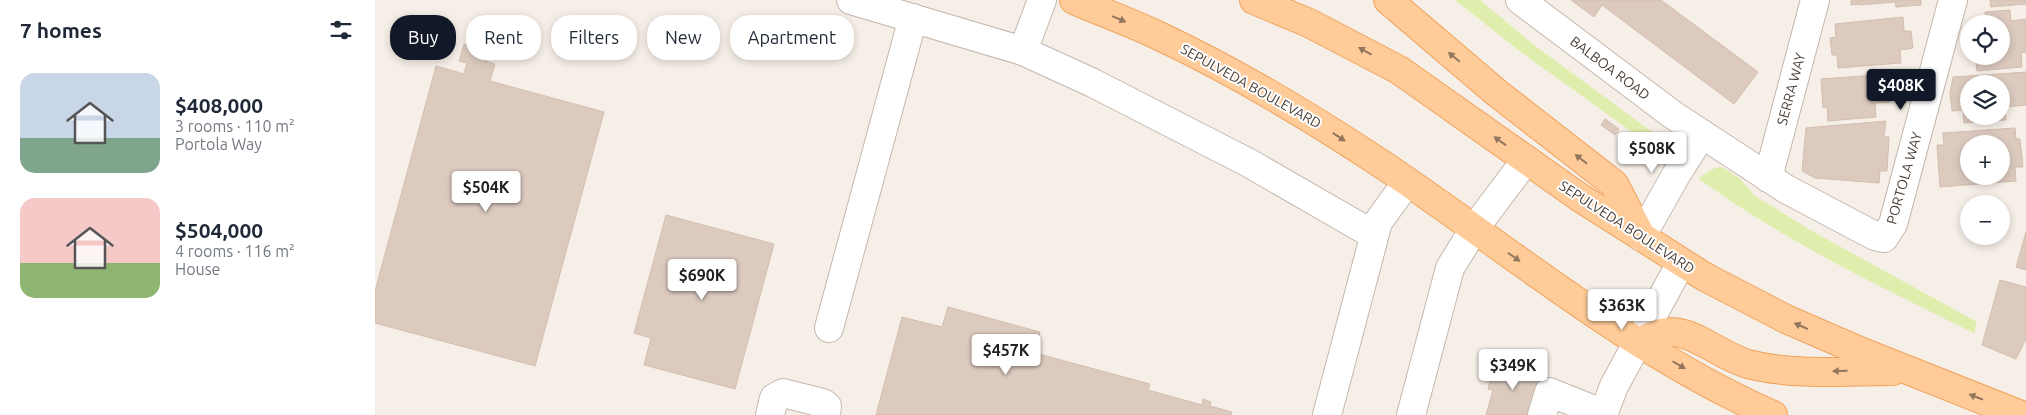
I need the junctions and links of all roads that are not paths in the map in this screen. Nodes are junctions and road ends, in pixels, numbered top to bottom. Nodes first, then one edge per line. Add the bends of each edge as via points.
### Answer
1 (851, 0) edge
2 (1042, 0) edge
3 (1074, 0) edge
4 (1254, 0) edge
5 (1388, 0) edge
6 (1519, 0) edge
7 (1815, 0) edge
8 (1953, 0) edge
9 (913, 18) junction
10 (1023, 51) junction
11 (1702, 134) junction
12 (1526, 160) junction
13 (1768, 178) junction
14 (1407, 182) junction
15 (1474, 229) junction
16 (1374, 235) junction
17 (1641, 237) junction
18 (1884, 238) joint
19 (1681, 263) junction
20 (829, 328) dead end
21 (1640, 342) junction
22 (1907, 370) junction
23 (2026, 408) edge
24 (1604, 414) edge
25 (770, 415) edge
26 (826, 415) edge
27 (1327, 415) edge
28 (1411, 415) edge
29 (1543, 415) edge
30 (1773, 415) edge
31 (2022, 415) edge

1 - 9 street
2 - 10 street
3 -> 14 main road, SEPULVEDA BOULEVARD via 1157,35 1210,62 1302,113
12 -> 4 main road, SEPULVEDA BOULEVARD via 1399,70 1355,45
17 -> 5 main road via 1614,184 1497,93
6 - 11 street, BALBOA ROAD
7 - 13 street, SERRA WAY
8 - 18 street, PORTOLA WAY via 1893,224
9 - 10 street
9 - 20 street
10 - 16 street via 1249,163
11 - 13 street, BALBOA ROAD
11 - 17 street
12 - 15 street
12 - 17 main road, SEPULVEDA BOULEVARD
13 - 18 street, BALBOA ROAD
14 - 15 main road, SEPULVEDA BOULEVARD
14 - 16 street via 1378,222
15 -> 21 main road, SEPULVEDA BOULEVARD
15 - 28 street via 1450,268
16 - 27 street
17 - 19 main road, SEPULVEDA BOULEVARD
19 - 21 street
22 -> 19 main road, SEPULVEDA BOULEVARD via 1786,319
22 -> 21 main road via 1815,371 1756,365 1742,362 1691,336 1671,330 1660,331
21 - 24 street via 1614,386
21 -> 30 main road, SEPULVEDA BOULEVARD via 1741,401
31 -> 22 main road, SEPULVEDA BOULEVARD
23 - 31 street
24 - 29 street via 1549,392
25 - 26 street via 774,398 783,393 823,403 827,406

